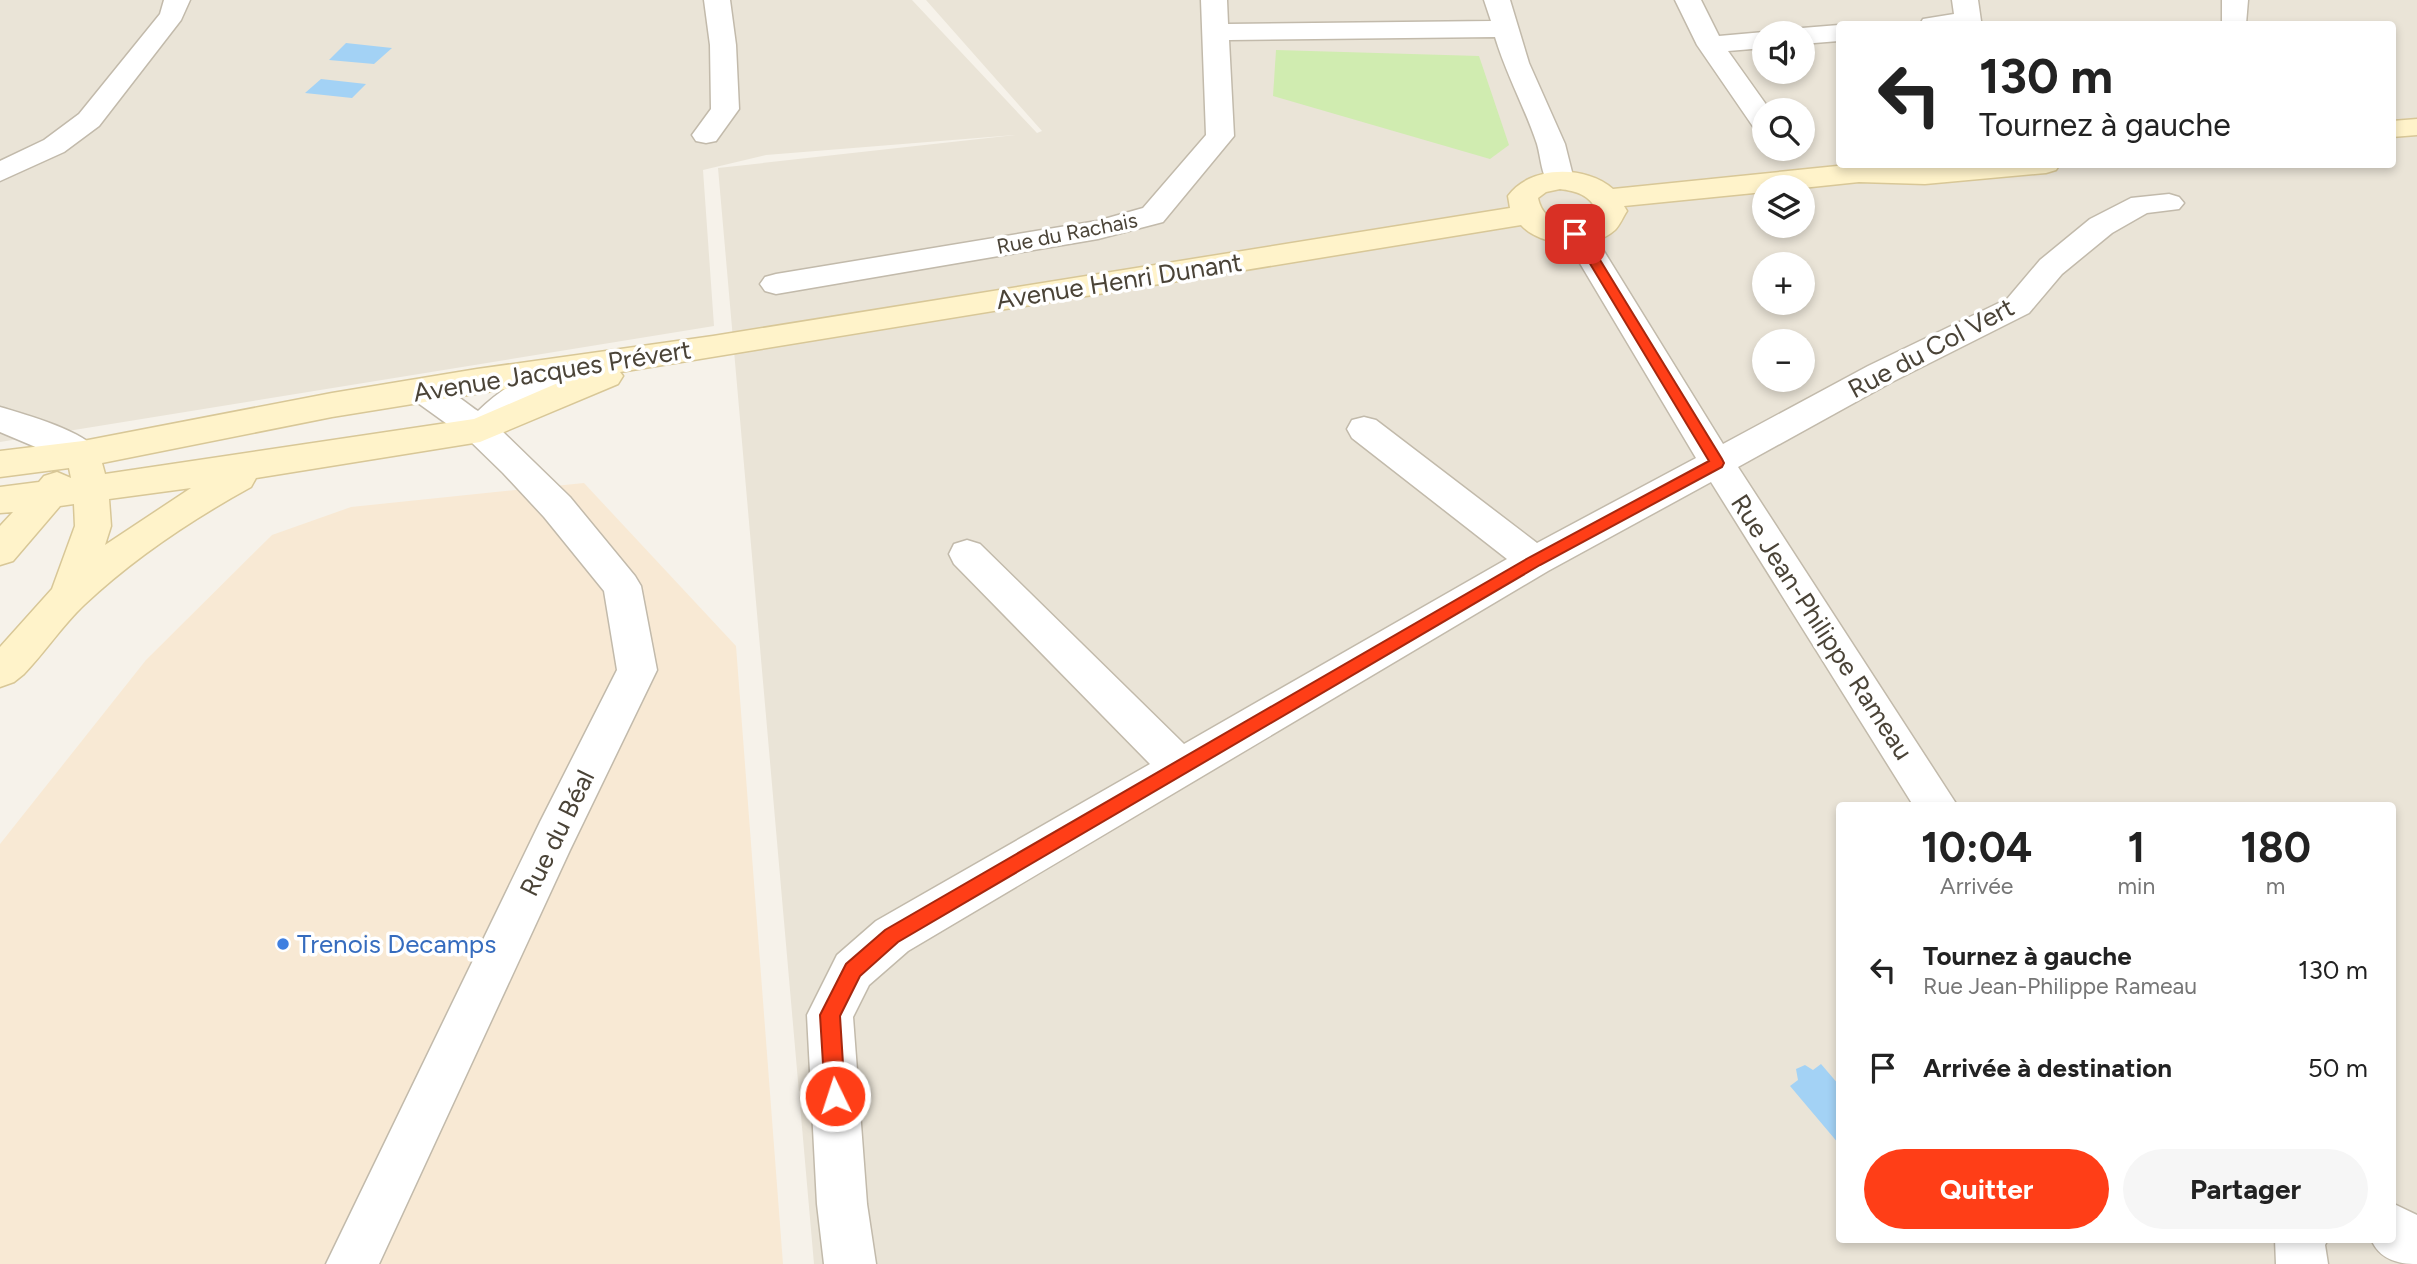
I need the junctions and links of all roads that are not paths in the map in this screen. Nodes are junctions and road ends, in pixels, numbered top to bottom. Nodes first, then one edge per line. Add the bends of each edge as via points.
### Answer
1 (177, 0) edge
2 (717, 0) edge
3 (1214, 0) edge
4 (1497, 0) edge
5 (1688, 0) edge
6 (1965, 0) edge
7 (2235, 0) edge
8 (1968, 21) edge
9 (2234, 21) edge
10 (1507, 29) junction
11 (1217, 32) junction
12 (1836, 33) edge
13 (1815, 35) edge
14 (1752, 41) edge
15 (1710, 45) junction
16 (1752, 105) edge
17 (2417, 127) edge
18 (2396, 129) edge
19 (706, 135) dead end
20 (2002, 168) edge
21 (0, 172) edge
22 (1560, 180) junction
23 (1607, 199) junction
24 (2169, 203) dead end
25 (1526, 215) junction
26 (1575, 234) junction
27 (776, 284) dead end
28 (712, 347) junction
29 (579, 367) junction
30 (423, 390) junction
31 (0, 419) edge
32 (1364, 429) dead end
33 (480, 430) junction
34 (83, 454) junction
35 (283, 460) junction
36 (1717, 463) junction
37 (0, 464) edge
38 (91, 489) junction
39 (50, 493) junction
40 (0, 500) edge
41 (0, 551) edge
42 (967, 554) dead end
43 (1535, 561) junction
44 (68, 597) junction
45 (0, 671) edge
46 (1181, 768) junction
47 (1934, 802) edge
48 (2396, 1231) edge
49 (2299, 1243) edge
50 (2417, 1248) edge
51 (352, 1264) edge
52 (850, 1264) edge
53 (2302, 1264) edge

1 - 21 street via 172,15 89,120 54,146
2 - 19 street via 725,109
3 - 11 street, Rue du Rachais
4 - 10 street
5 - 15 street
6 - 8 street
7 - 9 street
10 - 11 street
10 - 22 street
11 - 27 street, Rue du Rachais via 1220,136 1153,215 1098,230
12 - 13 street
14 - 15 street
15 - 16 street
17 - 18 main road
20 - 23 main road via 1925,175 1859,173
22 - 23 main road via 1590,186
22 - 25 main road via 1527,191 1522,206
23 - 26 main road via 1612,211 1608,222 1599,229
24 - 36 street, Rue du Col Vert via 2141,204 2101,226 2051,267 2018,306 1880,373
25 - 26 main road via 1550,230
25 - 28 main road, Avenue Henri Dunant
26 - 36 street, Rue Jean-Philippe Rameau
28 - 29 main road, Avenue Jacques Prévert
28 - 33 main road, Avenue Jacques Prévert via 607,376
29 - 30 main road, Avenue Jacques Prévert
29 - 33 street via 544,379 508,400
30 - 33 street, Rue du Béal
30 - 34 main road, Avenue Jacques Prévert
31 - 34 street
32 - 43 street
33 - 35 main road, Avenue Jacques Prévert
33 - 51 street, Rue du Béal via 556,507 622,586 637,670
34 - 37 main road, Avenue Jacques Prévert
34 - 38 main road
34 - 39 main road
35 - 38 main road, Avenue Jacques Prévert
35 - 44 main road via 200,498 155,526
36 - 43 street, Rue du Col Vert
36 - 47 street, Rue Jean-Philippe Rameau
38 - 39 main road, Avenue Jacques Prévert
38 - 44 main road via 93,526
39 - 40 main road, Avenue Jacques Prévert
39 - 41 main road
42 - 46 street
43 - 46 street, Rue du Col Vert
44 - 45 main road
46 - 52 street, Rue du Col Vert via 892,936 853,970 830,1015
48 - 50 street
49 - 53 street

